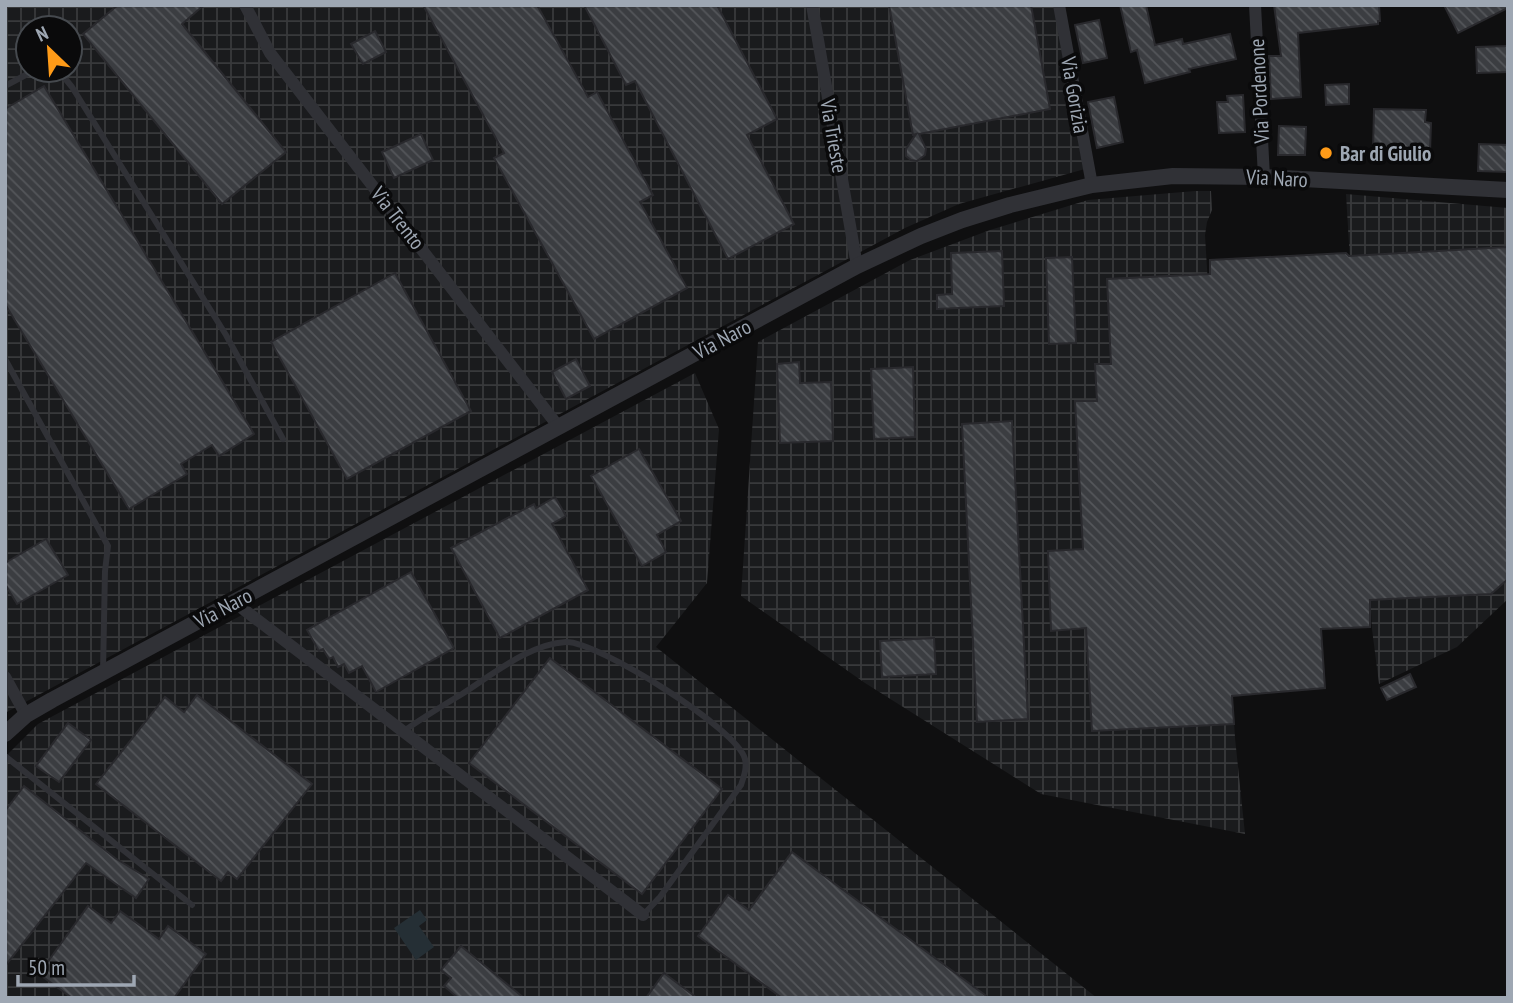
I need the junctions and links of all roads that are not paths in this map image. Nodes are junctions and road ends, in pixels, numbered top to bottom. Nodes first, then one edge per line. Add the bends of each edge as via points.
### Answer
1 (245, 5) edge
2 (812, 5) edge
3 (1059, 5) edge
4 (1255, 5) edge
5 (70, 84) edge
6 (1264, 177) junction
7 (1091, 185) junction
8 (1508, 191) edge
9 (857, 266) junction
10 (5, 359) edge
11 (558, 426) junction
12 (283, 439) dead end
13 (234, 602) junction
14 (103, 673) junction
15 (5, 677) edge
16 (26, 715) junction
17 (404, 732) junction
18 (5, 734) edge
19 (5, 756) edge
20 (192, 905) dead end
21 (643, 915) joint

1 - 11 street, Via Trento via 270,53
2 - 9 street, Via Trieste
3 - 7 street, Via Gorizia
4 - 6 street, Via Pordenone
5 - 12 lane via 226,335
6 - 7 street, Via Naro via 1174,176
6 - 8 street, Via Naro
7 - 9 street, Via Naro via 962,220
9 - 11 street, Via Naro
10 - 14 lane via 108,546
11 - 13 street, Via Naro
13 - 14 street, Via Naro
13 - 17 street
14 - 16 street, Via Naro
15 - 16 street
16 - 18 street, Via Naro
17 - 21 street
17 - 21 lane via 522,656 566,642 604,653 672,693 739,747 746,772 741,785
19 - 20 lane

